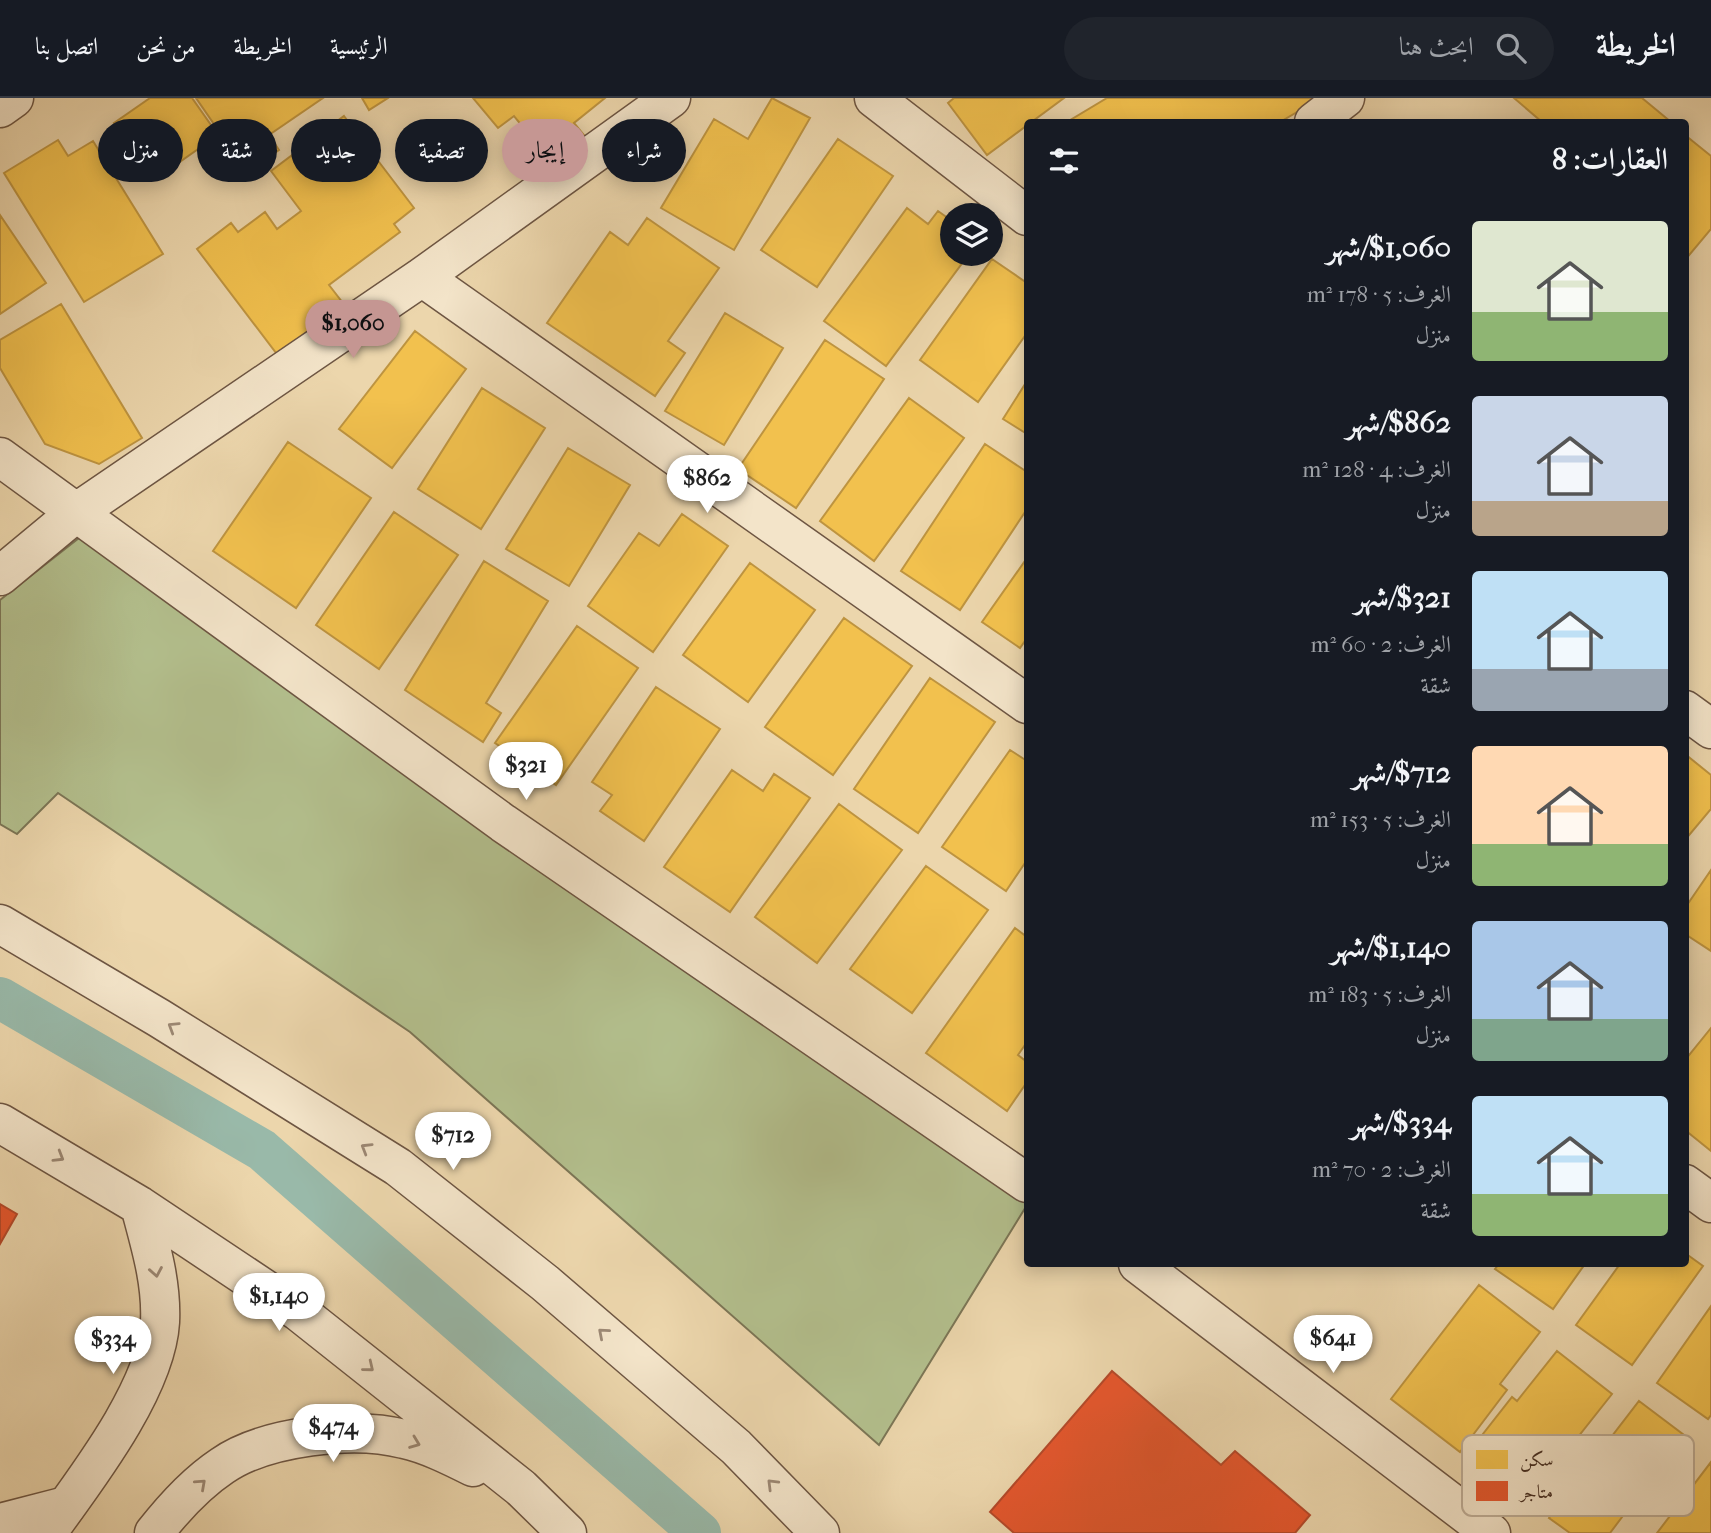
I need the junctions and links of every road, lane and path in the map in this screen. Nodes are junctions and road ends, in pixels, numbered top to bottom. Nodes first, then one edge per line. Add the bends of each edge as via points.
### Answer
1 (13, 98) edge
2 (671, 98) edge
3 (874, 98) edge
4 (1345, 98) edge
5 (0, 108) edge
6 (1318, 119) edge
7 (1024, 214) edge
8 (422, 277) junction
9 (0, 457) edge
10 (77, 512) junction
11 (0, 576) edge
12 (1024, 702) edge
13 (1689, 713) edge
14 (1711, 729) edge
15 (0, 924) edge
16 (0, 1123) edge
17 (1024, 1181) edge
18 (1689, 1187) edge
19 (1711, 1203) edge
20 (140, 1206) junction
21 (1142, 1267) edge
22 (521, 1489) junction
23 (1462, 1511) edge
24 (1469, 1516) edge
25 (56, 1519) edge
26 (0, 1523) edge
27 (154, 1533) edge
28 (567, 1533) edge
29 (820, 1533) edge
30 (1491, 1533) edge

1 - 5 street
2 - 8 street
3 - 7 street
4 - 6 street
8 - 10 street
8 - 12 street
9 - 10 street
10 - 11 street
10 - 17 street via 503,823
13 - 14 street
29 -> 15 street via 736,1447 545,1283 398,1167
16 -> 20 street
18 - 19 street
20 -> 22 street via 299,1312
20 -> 25 street via 158,1280 160,1324 153,1355 138,1394
21 - 23 street
27 -> 22 street via 223,1465 315,1434 404,1438
22 - 28 street
24 - 30 street
25 - 26 street

